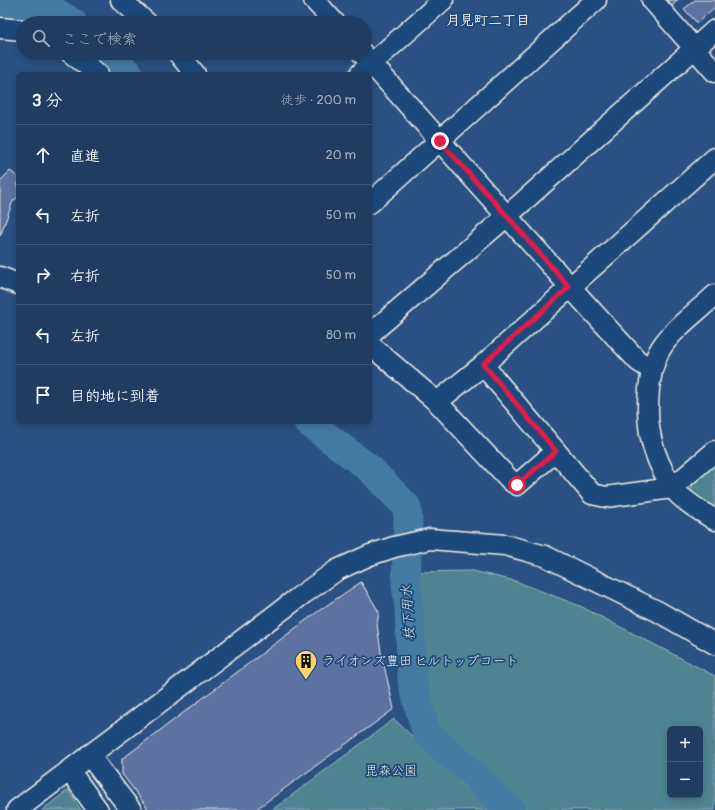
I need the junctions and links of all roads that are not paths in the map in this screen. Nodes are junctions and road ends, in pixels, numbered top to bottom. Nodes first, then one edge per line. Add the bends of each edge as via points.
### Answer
1 (121, 0) edge
2 (314, 0) edge
3 (443, 0) edge
4 (596, 0) edge
5 (652, 0) edge
6 (139, 16) edge
7 (329, 16) edge
8 (0, 28) edge
9 (16, 29) edge
10 (715, 30) edge
11 (694, 48) junction
12 (372, 58) edge
13 (80, 60) edge
14 (184, 60) edge
15 (364, 64) edge
16 (95, 72) edge
17 (193, 72) edge
18 (372, 72) edge
19 (372, 72) edge
20 (715, 72) edge
21 (440, 141) junction
22 (715, 158) edge
23 (372, 201) edge
24 (507, 216) junction
25 (0, 277) edge
26 (16, 283) edge
27 (569, 287) junction
28 (715, 295) edge
29 (372, 332) edge
30 (372, 347) edge
31 (483, 364) junction
32 (652, 370) junction
33 (437, 402) junction
34 (556, 451) junction
35 (715, 451) edge
36 (672, 488) junction
37 (715, 520) edge
38 (715, 644) edge
39 (89, 755) junction
40 (69, 770) junction
41 (17, 810) edge
42 (98, 810) edge
43 (131, 810) edge

1 - 6 street
2 - 7 street
3 - 12 street
4 - 21 street
5 - 11 street
8 - 9 street
10 - 11 street
11 - 20 street
11 - 24 street
13 - 16 street
14 - 17 street
15 - 19 street
18 - 21 street
21 - 23 street
21 - 24 street
22 - 27 street
24 - 27 street
24 - 29 street
25 - 26 street
27 - 31 street
27 - 32 street via 638,361
28 - 32 street via 671,336 661,348
30 - 33 street
31 - 33 street
31 - 34 street
32 - 36 street via 647,406 648,425 655,455
33 - 34 street via 517,485
34 - 36 street via 592,494 606,497
35 - 36 street
36 - 37 street
38 - 39 street via 657,610 546,556 504,545 430,539 370,555 337,570
39 - 40 street
39 - 43 street
40 - 41 street
40 - 42 street

